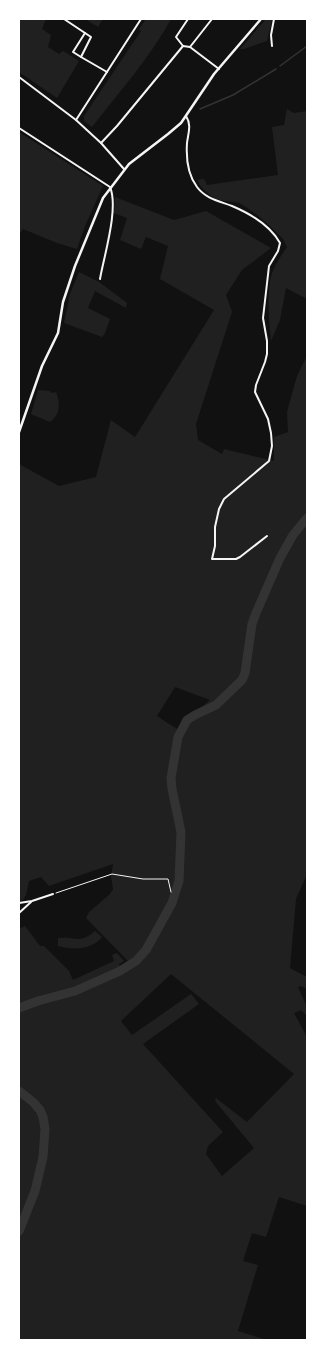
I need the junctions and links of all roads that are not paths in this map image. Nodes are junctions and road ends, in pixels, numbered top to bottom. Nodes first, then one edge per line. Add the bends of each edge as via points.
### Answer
1 (64, 19) edge
2 (141, 19) edge
3 (188, 19) edge
4 (212, 19) edge
5 (260, 19) edge
6 (274, 19) edge
7 (85, 33) junction
8 (183, 46) junction
9 (272, 46) dead end
10 (190, 47) junction
11 (80, 57) junction
12 (219, 69) junction
13 (107, 72) junction
14 (19, 77) edge
15 (186, 116) junction
16 (76, 120) junction
17 (19, 128) edge
18 (101, 143) junction
19 (124, 169) junction
20 (110, 188) junction
21 (100, 279) dead end
22 (19, 432) edge
23 (267, 536) dead end
24 (53, 894) road end
25 (32, 901) junction
26 (19, 903) edge
27 (19, 913) edge

1 - 7 street
2 - 13 street
3 - 8 street via 176,37
4 - 10 street
5 - 12 street
6 - 9 street
7 - 11 street via 91,37
7 - 11 street via 73,52
8 - 10 street
8 - 18 street
10 - 12 street
11 - 13 street
12 - 15 street
13 - 16 street
14 - 16 street
15 - 19 street via 176,128
15 - 23 street via 190,124 187,161 197,187 204,195 257,219 274,233 280,243 269,266 263,318 267,354 255,392 268,419 271,433 269,461 224,499 215,527 212,559 236,559
16 - 18 street
17 - 20 street
18 - 19 street
19 - 20 street
20 - 21 street via 112,214
20 - 22 street via 103,198 75,266 63,302 58,333 42,366
24 - 25 street
25 - 26 street
25 - 27 street

